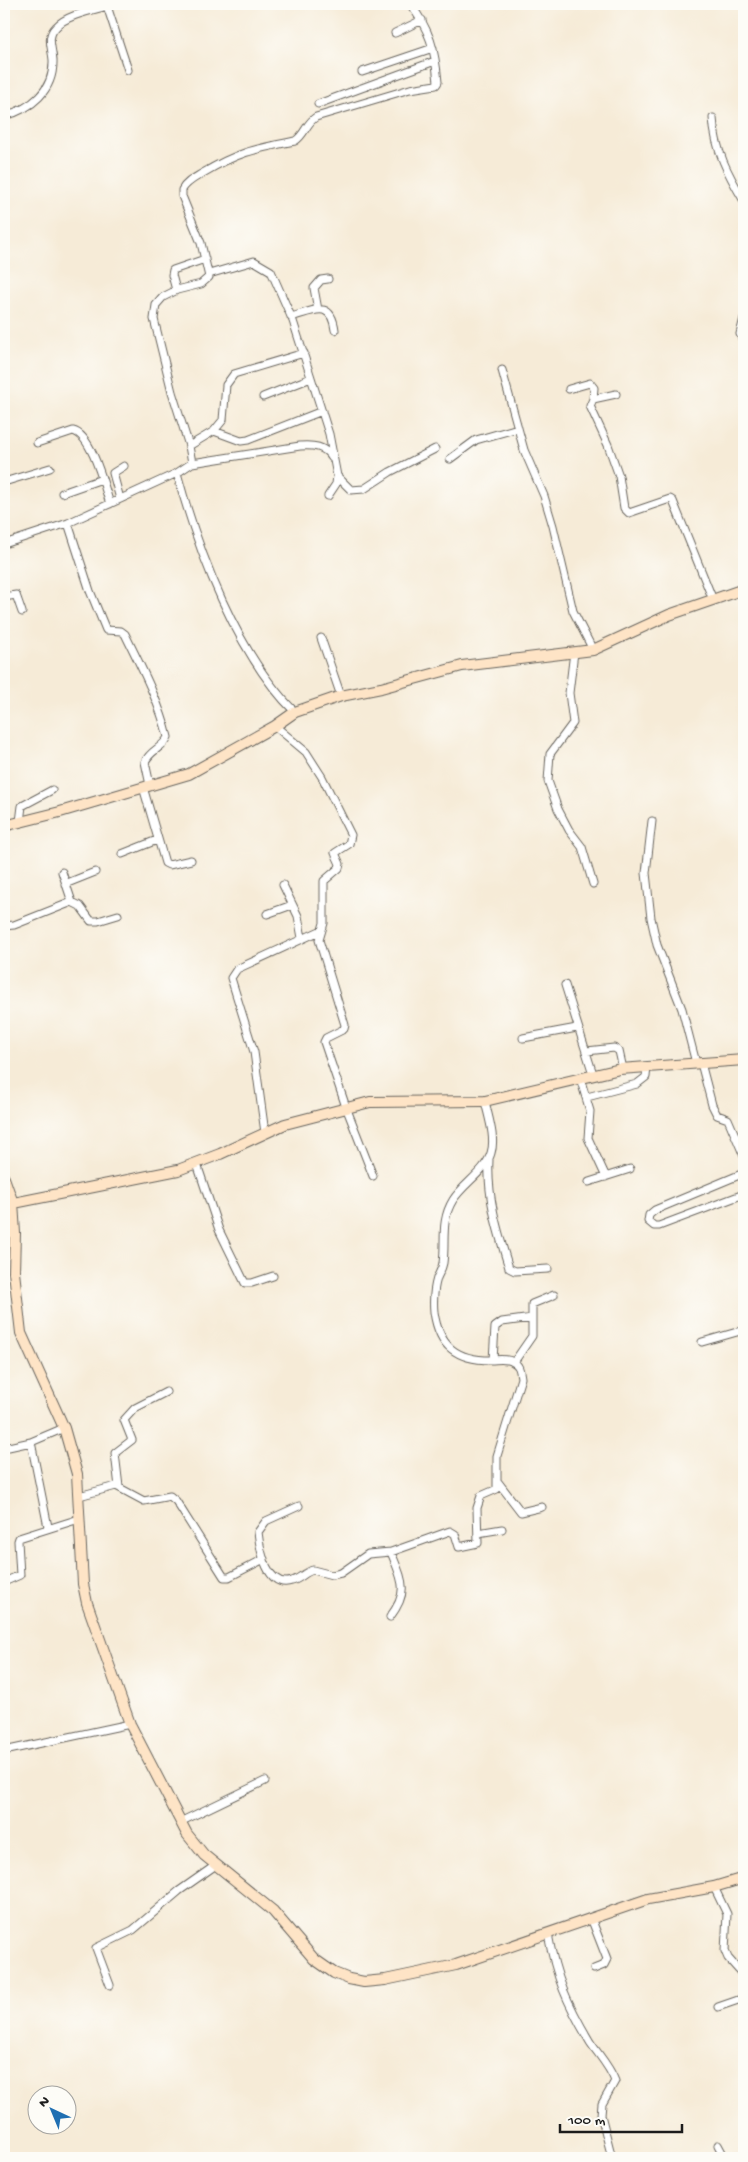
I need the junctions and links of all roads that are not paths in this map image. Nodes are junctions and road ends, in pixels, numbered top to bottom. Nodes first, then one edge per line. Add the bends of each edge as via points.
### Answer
1 (410, 4) edge
2 (110, 5) edge
3 (422, 20) junction
4 (395, 33) dead end
5 (434, 48) junction
6 (435, 60) junction
7 (128, 70) dead end
8 (362, 72) dead end
9 (318, 104) dead end
10 (4, 116) edge
11 (713, 118) dead end
12 (744, 201) edge
13 (205, 258) junction
14 (209, 274) junction
15 (328, 279) dead end
16 (176, 290) junction
17 (318, 310) junction
18 (291, 317) junction
19 (744, 318) edge
20 (335, 330) dead end
21 (744, 342) edge
22 (304, 353) junction
23 (502, 370) dead end
24 (311, 378) junction
25 (568, 389) dead end
26 (616, 394) dead end
27 (263, 397) dead end
28 (593, 399) junction
29 (322, 411) junction
30 (518, 428) junction
31 (214, 431) junction
32 (36, 442) dead end
33 (189, 446) junction
34 (435, 449) dead end
35 (450, 459) dead end
36 (333, 461) junction
37 (192, 463) junction
38 (124, 466) dead end
39 (50, 468) dead end
40 (177, 473) junction
41 (337, 476) junction
42 (102, 479) junction
43 (4, 482) edge
44 (62, 493) dead end
45 (328, 496) dead end
46 (120, 499) junction
47 (110, 504) junction
48 (68, 523) junction
49 (4, 544) edge
50 (744, 589) edge
51 (4, 597) edge
52 (713, 600) junction
53 (22, 612) dead end
54 (321, 638) dead end
55 (593, 650) junction
56 (574, 652) junction
57 (341, 696) junction
58 (295, 712) junction
59 (275, 726) junction
60 (146, 786) junction
61 (52, 790) dead end
62 (652, 821) dead end
63 (20, 822) junction
64 (4, 826) edge
65 (157, 840) junction
66 (122, 854) dead end
67 (191, 860) dead end
68 (62, 872) dead end
69 (95, 872) dead end
70 (66, 884) junction
71 (593, 884) dead end
72 (283, 886) dead end
73 (72, 902) junction
74 (292, 905) junction
75 (118, 914) dead end
76 (266, 914) dead end
77 (4, 926) edge
78 (322, 930) junction
79 (302, 938) junction
80 (565, 985) dead end
81 (577, 1028) junction
82 (523, 1038) dead end
83 (587, 1051) junction
84 (744, 1060) edge
85 (698, 1063) junction
86 (647, 1067) junction
87 (623, 1069) junction
88 (593, 1074) junction
89 (580, 1078) junction
90 (587, 1097) junction
91 (486, 1100) junction
92 (346, 1107) junction
93 (266, 1132) junction
94 (744, 1156) edge
95 (489, 1160) junction
96 (197, 1164) junction
97 (630, 1170) dead end
98 (744, 1173) edge
99 (373, 1176) dead end
100 (606, 1177) junction
101 (4, 1178) edge
102 (589, 1182) dead end
103 (744, 1194) edge
104 (8, 1204) edge
105 (548, 1269) dead end
106 (273, 1276) dead end
107 (554, 1295) dead end
108 (532, 1318) junction
109 (744, 1330) edge
110 (702, 1342) dead end
111 (493, 1360) junction
112 (514, 1362) junction
113 (166, 1392) dead end
114 (64, 1428) junction
115 (32, 1442) junction
116 (4, 1448) edge
117 (498, 1482) junction
118 (119, 1487) junction
119 (79, 1496) junction
120 (299, 1506) dead end
121 (542, 1508) dead end
122 (79, 1519) junction
123 (48, 1527) junction
124 (502, 1529) dead end
125 (478, 1533) junction
126 (391, 1552) junction
127 (264, 1559) junction
128 (4, 1582) edge
129 (390, 1617) dead end
130 (130, 1724) junction
131 (4, 1741) edge
132 (5, 1751) edge
133 (265, 1781) dead end
134 (180, 1822) junction
135 (216, 1865) junction
136 (744, 1878) edge
137 (714, 1887) junction
138 (591, 1918) junction
139 (548, 1934) junction
140 (594, 1969) dead end
141 (744, 1976) edge
142 (110, 1985) dead end
143 (744, 1998) edge
144 (718, 2007) dead end
145 (718, 2144) dead end
146 (612, 2158) edge
147 (725, 2158) edge

1 - 3 street
2 - 7 street
2 - 10 street via 88,11 56,27 50,41 53,60 50,83 21,111
3 - 4 street
3 - 5 street
5 - 6 street
5 - 8 street
6 - 9 street
6 - 13 street via 436,85 410,89 316,117 295,142 251,149 229,157 184,186 182,196
11 - 12 street via 714,134 724,166
13 - 14 street
13 - 16 street via 174,270
14 - 16 street via 201,284
14 - 18 street via 254,261 261,264 271,271
15 - 17 street via 321,280 314,288
16 - 33 street via 159,301 154,319
17 - 18 street
17 - 20 street via 330,313
18 - 22 street
19 - 21 street via 740,334
22 - 24 street
22 - 31 street via 234,374 226,385 223,420
23 - 30 street
24 - 27 street
24 - 29 street
25 - 28 street via 590,383 594,388
26 - 28 street
28 - 52 street via 590,406 619,476 624,508 629,513 673,501
29 - 31 street via 248,440 241,441
29 - 36 street
30 - 35 street via 476,440
30 - 55 street via 551,518 573,612
31 - 33 street
32 - 42 street via 76,431 82,434
33 - 37 street
34 - 41 street via 364,489 351,490
36 - 37 street via 322,448 314,445
36 - 41 street
37 - 40 street
38 - 46 street via 113,473
39 - 43 street
40 - 46 street
40 - 58 street via 222,601 278,696
41 - 45 street
42 - 44 street
42 - 47 street
46 - 47 street
47 - 48 street
48 - 49 street
48 - 60 street via 103,623 110,632 125,634 166,728 166,741 151,752 145,762
50 - 52 street
51 - 53 street via 16,595
52 - 55 street via 669,615
54 - 57 street
55 - 56 street
56 - 57 street via 462,666
56 - 71 street via 569,693 573,723 550,754 548,781 558,809 582,847
57 - 58 street
58 - 59 street
59 - 60 street via 189,774
59 - 78 street via 306,752 351,835 349,844 335,853 339,868 324,881
60 - 63 street
60 - 65 street
61 - 63 street via 22,806
62 - 85 street via 646,873 651,918 657,945 682,1009
63 - 64 street
65 - 66 street
65 - 67 street via 165,863
68 - 70 street
69 - 70 street
70 - 73 street
72 - 74 street
73 - 75 street via 80,906 91,921
73 - 77 street
74 - 76 street
74 - 79 street via 298,916
78 - 79 street
78 - 92 street via 319,940 345,1024 344,1029 324,1042
79 - 93 street via 238,969 231,978 254,1052
80 - 81 street
81 - 82 street
81 - 83 street
83 - 87 street via 614,1048
83 - 88 street
84 - 85 street
85 - 86 street
85 - 94 street via 712,1105 717,1115 728,1119
86 - 87 street
86 - 90 street via 646,1077 637,1084
87 - 88 street
88 - 89 street
89 - 90 street
89 - 91 street
90 - 100 street via 590,1117 588,1138
91 - 92 street via 397,1100
91 - 95 street via 492,1139
92 - 93 street
92 - 99 street
93 - 96 street
95 - 105 street via 488,1178 494,1219 508,1268
95 - 111 street via 464,1184 446,1213 443,1264 437,1278 434,1309 436,1324 452,1350 462,1357
96 - 104 street
96 - 106 street via 219,1230 246,1283
97 - 100 street
98 - 103 street via 655,1210 649,1214 648,1221 658,1226
100 - 102 street
101 - 104 street
104 - 114 street via 15,1233 14,1272 21,1333
107 - 108 street via 534,1302
108 - 111 street via 502,1322 495,1327
108 - 112 street via 532,1336
109 - 110 street
111 - 112 street
112 - 117 street via 520,1368 521,1378 497,1456
113 - 118 street via 135,1408 124,1420 132,1440 115,1453
114 - 115 street
114 - 119 street via 78,1474
115 - 116 street
115 - 123 street
117 - 121 street via 521,1512
117 - 125 street via 497,1490 484,1494 478,1502
118 - 119 street via 112,1486
118 - 127 street via 144,1501 170,1496 224,1577
119 - 122 street
120 - 127 street via 262,1524 258,1532
122 - 123 street
122 - 130 street via 87,1603
123 - 128 street via 18,1539 21,1574
124 - 125 street
125 - 126 street via 478,1544 459,1547 455,1534 450,1531
126 - 127 street via 368,1554 350,1568 332,1575 313,1570 290,1582 277,1581
126 - 129 street via 402,1579 404,1594
130 - 132 street
130 - 134 street
131 - 132 street
133 - 134 street
134 - 135 street via 195,1845
135 - 139 street via 273,1911 314,1959 348,1979 364,1982 385,1980 456,1965
135 - 142 street via 133,1930 96,1948
136 - 137 street
137 - 138 street via 648,1899
137 - 141 street via 727,1914 725,1951
138 - 139 street
138 - 140 street via 607,1959
139 - 146 street via 562,1989 615,2081 602,2104 601,2115
143 - 144 street
145 - 147 street

